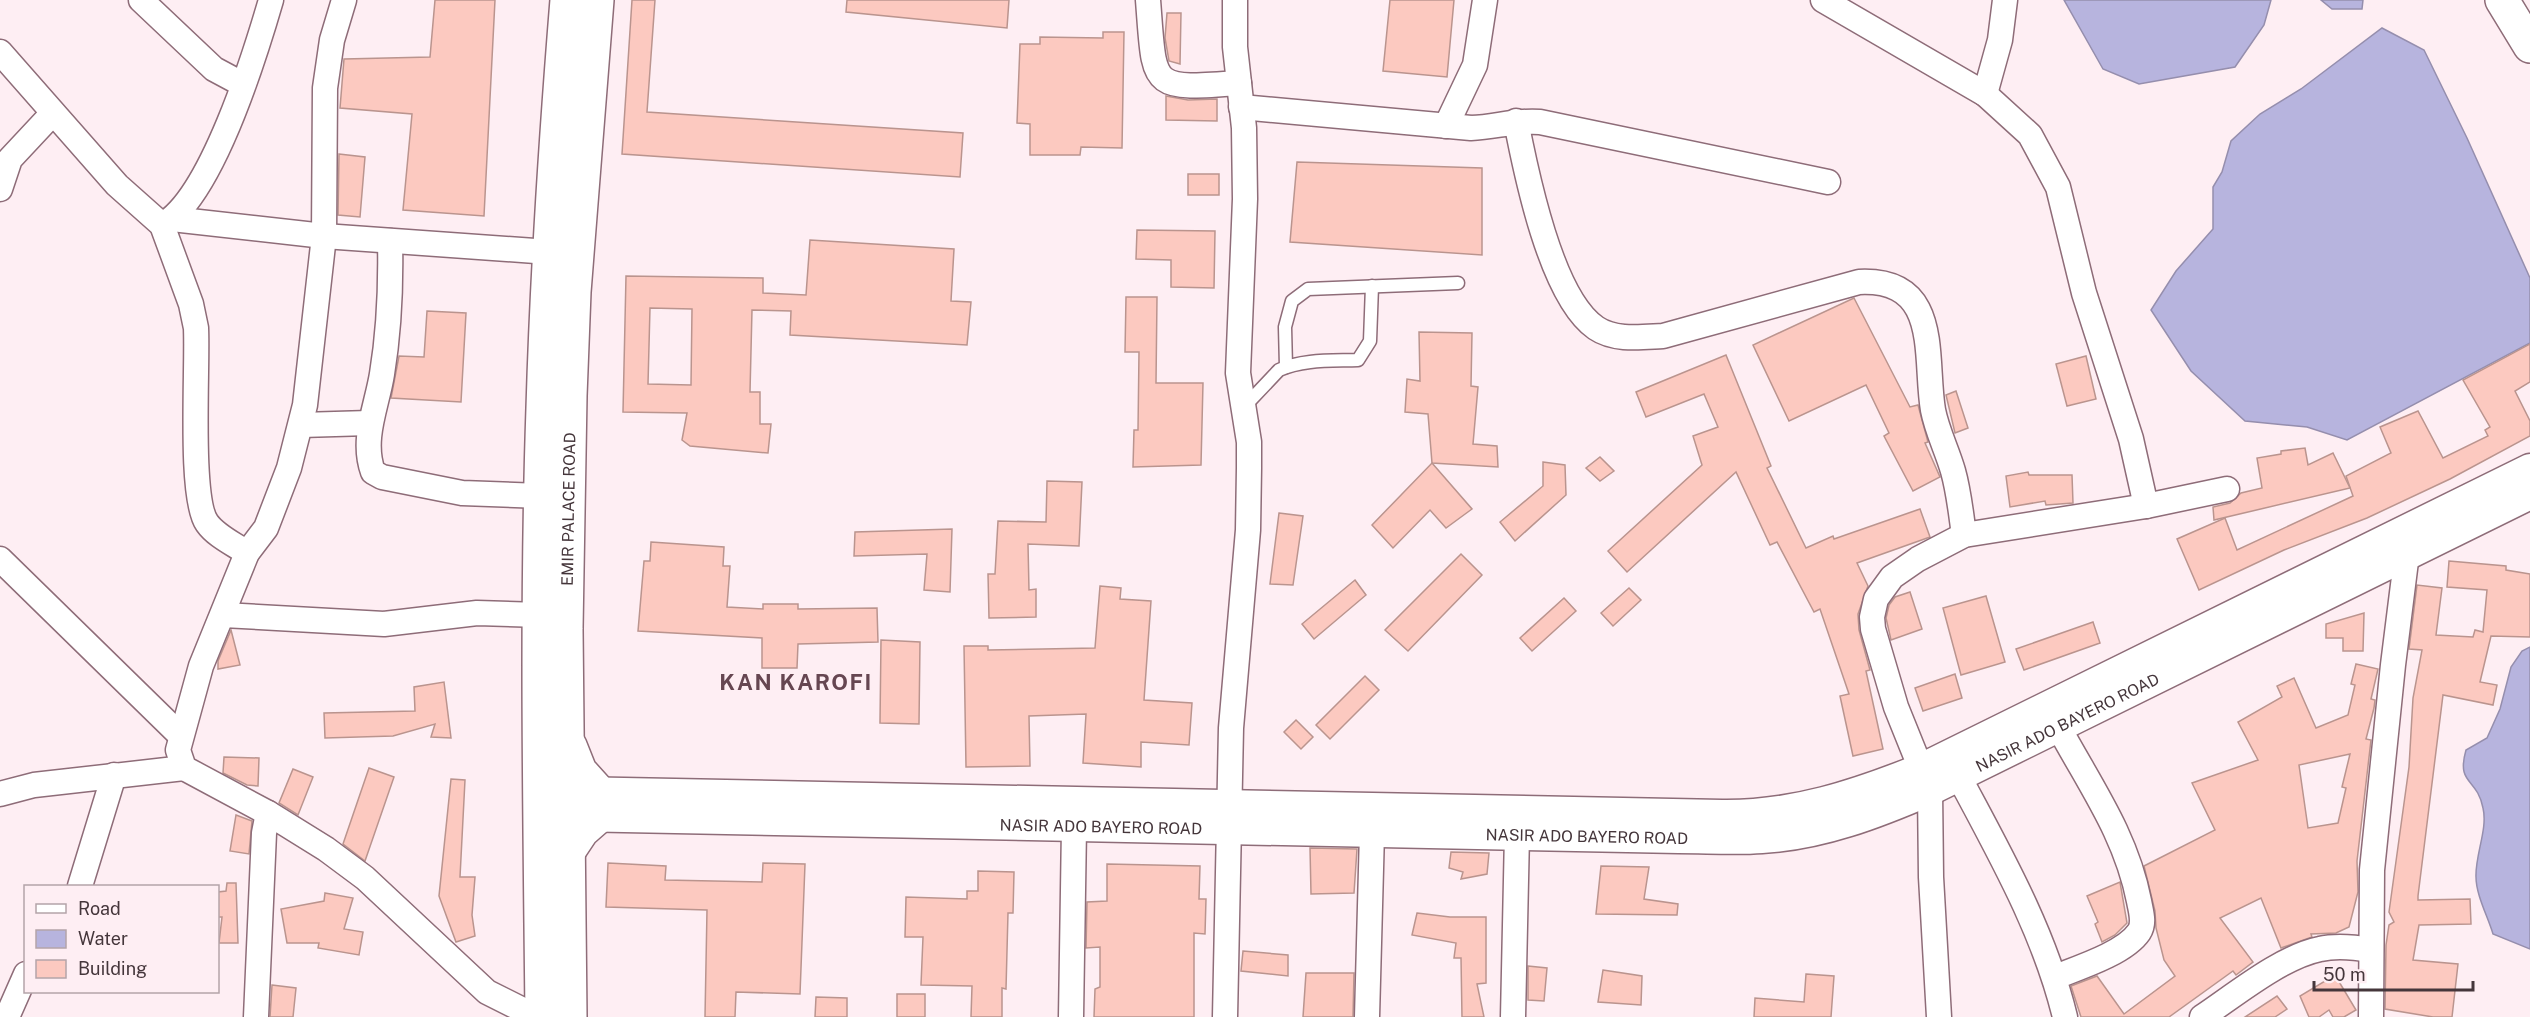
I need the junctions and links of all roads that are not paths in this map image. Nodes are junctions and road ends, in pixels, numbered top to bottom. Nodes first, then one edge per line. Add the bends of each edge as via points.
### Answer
1 (142, 0) edge
2 (271, 0) edge
3 (344, 0) edge
4 (567, 0) edge
5 (597, 0) edge
6 (1148, 0) edge
7 (1235, 0) edge
8 (1485, 0) edge
9 (1823, 0) edge
10 (2005, 0) edge
11 (2502, 0) edge
12 (2530, 46) edge
13 (0, 52) edge
14 (242, 84) junction
15 (1985, 94) junction
16 (1240, 95) junction
17 (53, 113) junction
18 (1516, 121) junction
19 (1446, 126) junction
20 (1828, 182) dead end
21 (0, 189) edge
22 (167, 222) junction
23 (324, 236) junction
24 (390, 241) junction
25 (549, 252) junction
26 (1458, 283) dead end
27 (1372, 286) junction
28 (1286, 367) junction
29 (1244, 407) junction
30 (556, 409) junction
31 (369, 423) junction
32 (301, 425) junction
33 (2530, 469) edge
34 (2227, 489) dead end
35 (2530, 494) edge
36 (541, 496) junction
37 (2146, 506) junction
38 (1964, 535) junction
39 (247, 553) junction
40 (2407, 553) junction
41 (0, 559) edge
42 (223, 615) junction
43 (540, 615) junction
44 (2059, 729) junction
45 (181, 736) junction
46 (184, 768) junction
47 (114, 776) junction
48 (1959, 777) junction
49 (1926, 780) junction
50 (0, 794) edge
51 (569, 804) junction
52 (268, 813) junction
53 (1229, 817) junction
54 (1074, 827) junction
55 (1372, 832) junction
56 (1517, 834) junction
57 (80, 885) edge
58 (2371, 950) junction
59 (2055, 977) junction
60 (24, 979) edge
61 (2369, 1016) edge
62 (7, 1017) edge
63 (256, 1017) edge
64 (537, 1017) edge
65 (542, 1017) edge
66 (570, 1017) edge
67 (1071, 1017) edge
68 (1225, 1017) edge
69 (1367, 1017) edge
70 (1513, 1017) edge
71 (1939, 1017) edge
72 (2065, 1017) edge
73 (2202, 1017) edge

1 - 14 street via 214,69
2 - 14 street
3 - 23 street via 332,40 325,88
4 - 25 main road, EMIR PALACE ROAD
5 - 30 main road, EMIR PALACE ROAD via 574,280
6 - 16 street via 1152,51 1156,69 1166,82
7 - 16 street
8 - 19 street via 1475,65
9 - 15 street
10 - 15 street via 2000,40
11 - 12 main road
13 - 17 street
14 - 22 street via 199,184
15 - 37 street via 2030,135 2058,186 2084,293 2131,439
16 - 19 street
16 - 29 street via 1245,199 1238,373
17 - 21 street via 10,159
17 - 22 street via 117,185
18 - 19 street via 1491,127
18 - 20 street via 1677,149
18 - 38 street via 1526,176 1550,253 1580,314 1597,328 1632,337 1663,336 1859,282 1876,281 1894,287 1908,298 1924,320 1933,408 1953,471
22 - 23 street
22 - 39 street via 196,328 197,481 201,510 214,531
23 - 24 street
23 - 32 street
24 - 25 street
24 - 31 street via 386,346
25 - 30 main road, EMIR PALACE ROAD
26 - 27 lane
27 - 28 lane via 1370,341 1358,360
27 - 28 lane via 1308,289 1292,301 1285,327
28 - 29 lane
29 - 53 street via 1249,442 1248,530 1234,686
30 - 36 main road, EMIR PALACE ROAD
30 - 51 main road, EMIR PALACE ROAD
31 - 32 street
31 - 36 street via 371,467 376,476 462,493
32 - 39 street via 266,528
33 - 49 street
34 - 37 street
35 - 40 street, NASIR ADO BAYERO ROAD
36 - 43 main road, EMIR PALACE ROAD
37 - 38 street
38 - 49 street via 1892,577 1874,607 1874,629 1896,707
39 - 42 street
40 - 44 street, NASIR ADO BAYERO ROAD
40 - 58 street via 2373,859
41 - 45 street
42 - 43 street via 384,624 477,613
42 - 45 street via 201,666
43 - 51 main road, EMIR PALACE ROAD
44 - 48 street, NASIR ADO BAYERO ROAD
44 - 59 street via 2124,846 2143,923 2125,945
45 - 46 street via 178,750
46 - 47 street
46 - 52 street
47 - 50 street via 34,785
47 - 57 street
48 - 49 street, NASIR ADO BAYERO ROAD
48 - 59 street via 2004,862
49 - 53 street via 1765,815
49 - 56 street, NASIR ADO BAYERO ROAD via 1851,820 1781,837
49 - 71 street
51 - 53 street
51 - 54 street, NASIR ADO BAYERO ROAD
51 - 65 main road, EMIR PALACE ROAD
51 - 66 main road, EMIR PALACE ROAD
52 - 63 street
52 - 64 street via 365,878 487,992
53 - 54 street, NASIR ADO BAYERO ROAD
53 - 55 street, NASIR ADO BAYERO ROAD
53 - 68 street
54 - 67 street
55 - 56 street, NASIR ADO BAYERO ROAD
55 - 69 street
56 - 70 street
58 - 61 street
58 - 73 street via 2319,949 2293,958
59 - 72 street
60 - 62 street

